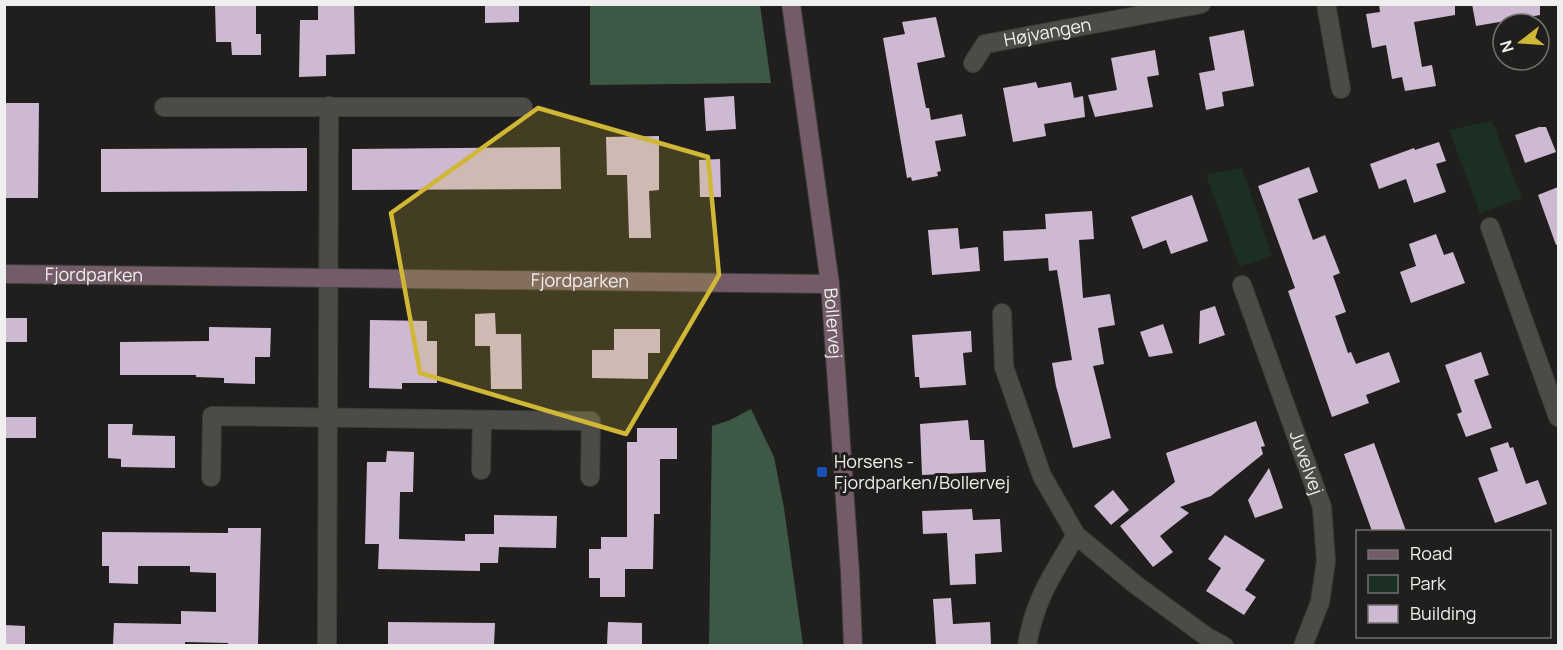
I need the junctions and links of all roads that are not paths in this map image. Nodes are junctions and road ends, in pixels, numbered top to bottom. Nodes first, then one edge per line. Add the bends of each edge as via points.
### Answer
1 (791, 4) edge
2 (1201, 4) edge
3 (1326, 4) edge
4 (973, 63) dead end
5 (1341, 89) dead end
6 (329, 106) junction
7 (164, 107) dead end
8 (523, 107) dead end
9 (1490, 227) dead end
10 (4, 274) edge
11 (328, 278) junction
12 (830, 284) junction
13 (1242, 285) dead end
14 (1002, 313) dead end
15 (1558, 417) edge
16 (328, 418) junction
17 (482, 420) junction
18 (481, 470) dead end
19 (211, 477) dead end
20 (590, 477) dead end
21 (1076, 535) junction
22 (327, 645) edge
23 (853, 645) edge
24 (1027, 645) edge
25 (1224, 645) edge
26 (1303, 645) edge

1 - 12 street, Bollervej
2 - 4 street, Højvangen via 985,44
3 - 5 street
6 - 7 street
6 - 8 street
6 - 11 street
9 - 15 street
10 - 11 street, Fjordparken
11 - 12 street, Fjordparken
11 - 16 street
12 - 23 street, Bollervej
13 - 26 street, Juvelvej via 1322,507 1326,561 1320,602
14 - 21 street via 1004,367 1042,476
16 - 17 street
16 - 19 street via 212,416
16 - 22 street
17 - 18 street
17 - 20 street via 591,422
21 - 24 street via 1042,591
21 - 25 street via 1136,585

